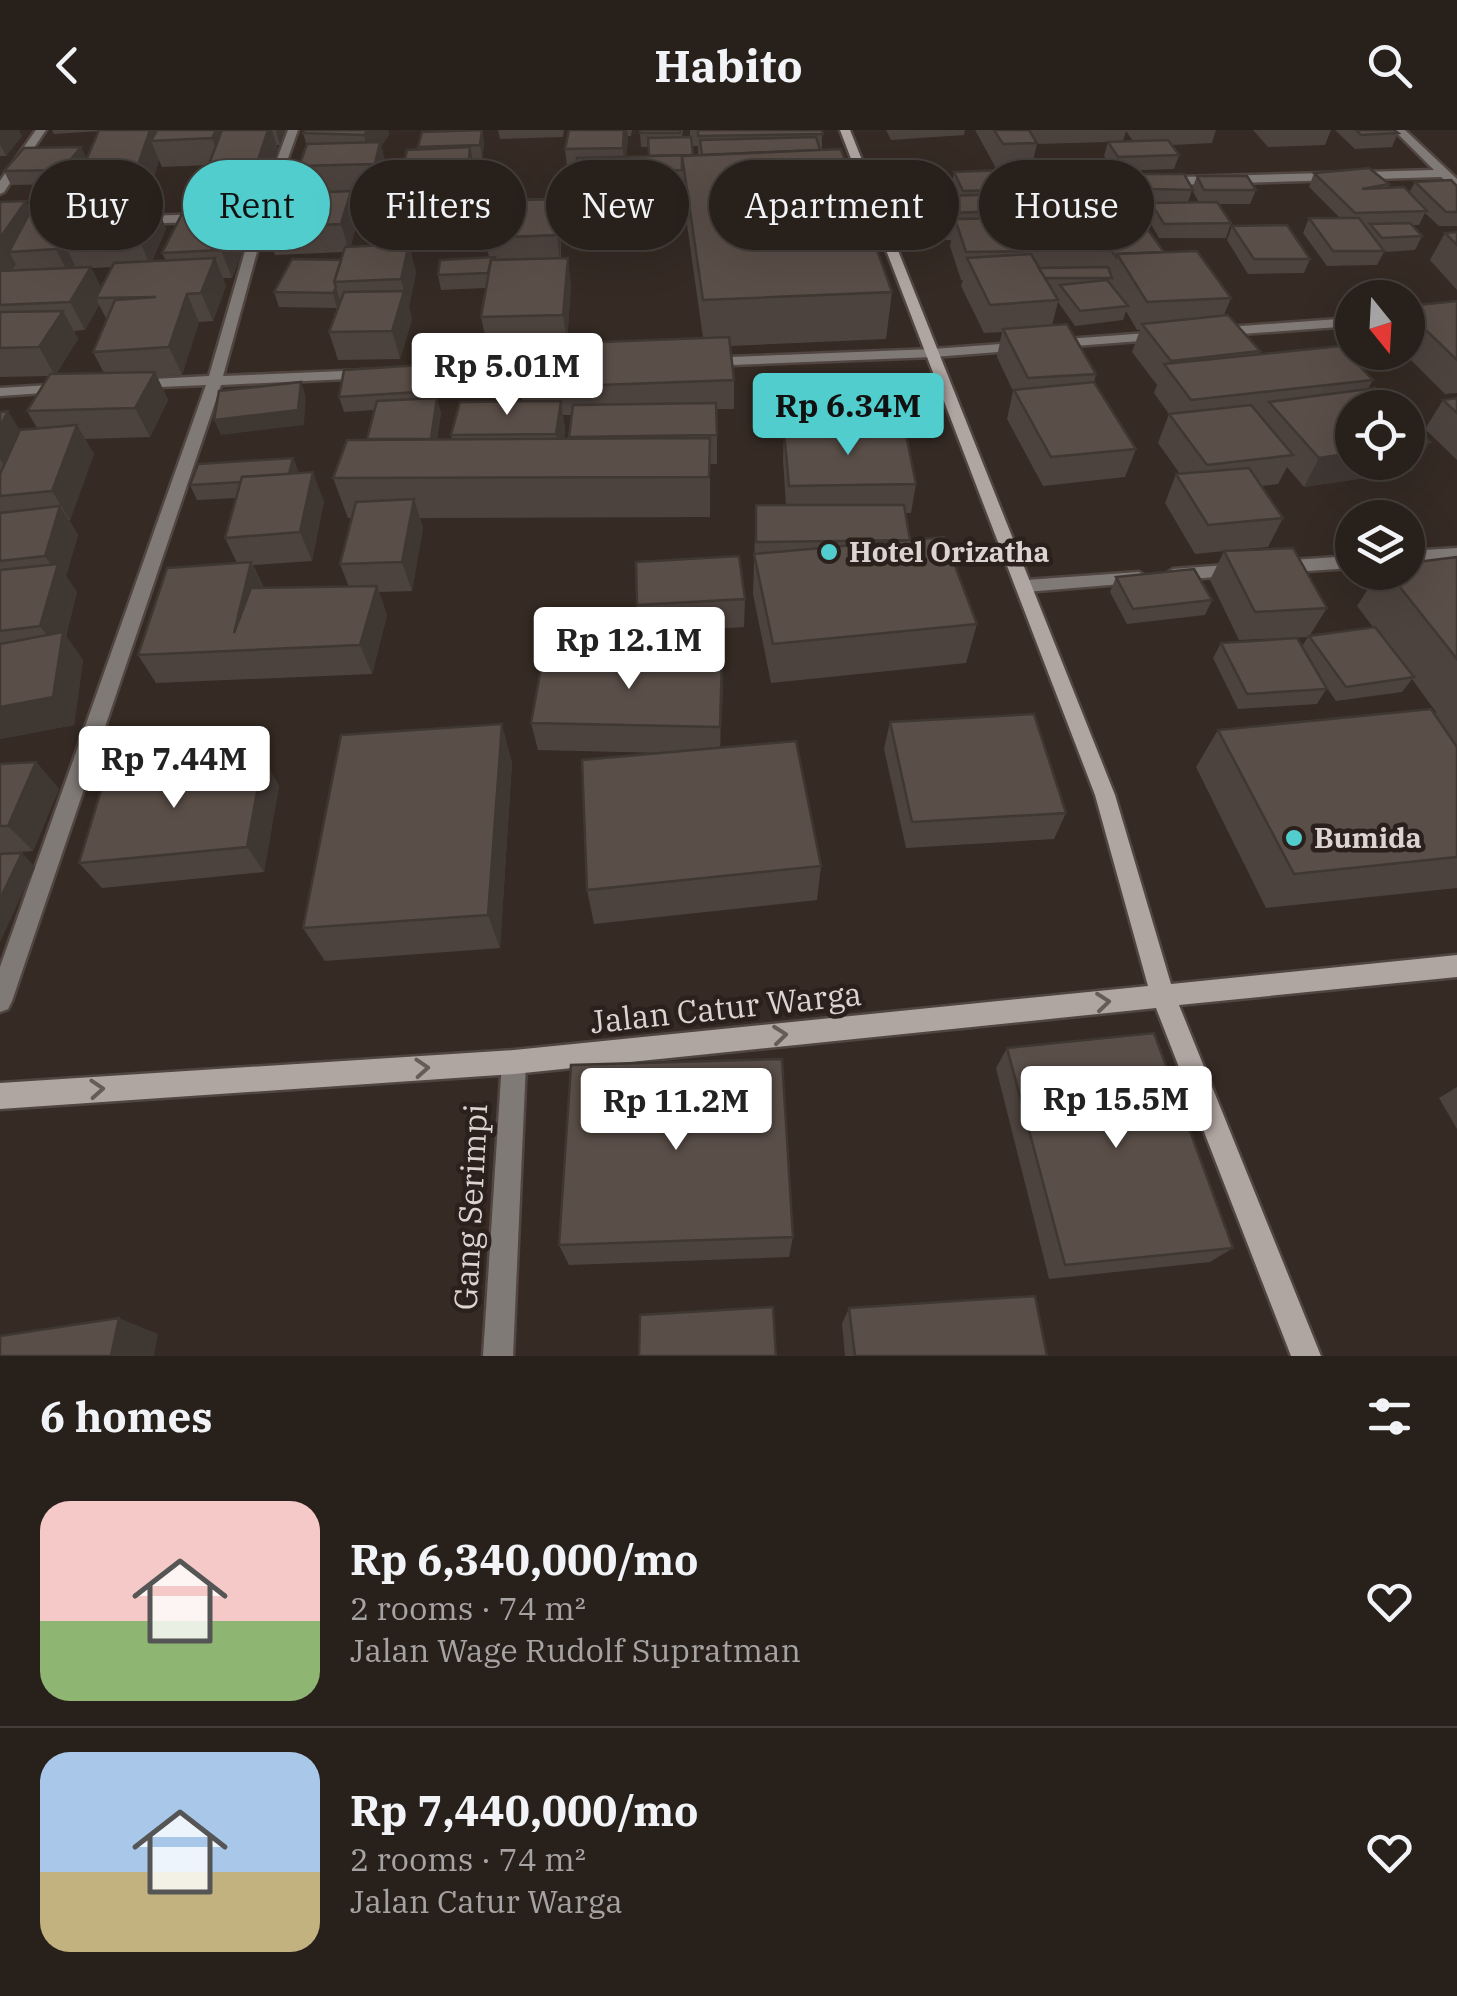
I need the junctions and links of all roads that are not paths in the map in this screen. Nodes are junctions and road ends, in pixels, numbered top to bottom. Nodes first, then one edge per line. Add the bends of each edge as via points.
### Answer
1 (41, 130) edge
2 (293, 130) edge
3 (845, 130) edge
4 (1399, 130) edge
5 (281, 160) edge
6 (858, 160) edge
7 (1444, 173) junction
8 (1154, 182) edge
9 (1457, 185) edge
10 (0, 190) edge
11 (709, 197) edge
12 (330, 214) edge
13 (251, 250) edge
14 (894, 250) edge
15 (1335, 323) edge
16 (1200, 333) edge
17 (1181, 334) edge
18 (934, 353) junction
19 (694, 362) edge
20 (554, 367) edge
21 (395, 373) edge
22 (375, 374) edge
23 (215, 380) junction
24 (118, 385) edge
25 (78, 388) edge
26 (0, 392) edge
27 (1457, 554) edge
28 (1425, 557) edge
29 (1335, 563) edge
30 (1026, 586) junction
31 (1457, 966) edge
32 (1162, 996) junction
33 (0, 1001) edge
34 (514, 1062) junction
35 (0, 1096) edge
36 (498, 1356) edge
37 (1306, 1356) edge

1 - 10 street
2 - 5 street
3 - 6 street
4 - 7 street
7 - 8 street
7 - 9 street
11 - 12 street
13 - 23 street
14 - 18 street
15 - 16 street
17 - 18 street
18 - 19 street
18 - 30 street
20 - 21 street
22 - 23 street
23 - 24 street
23 - 33 street
25 - 26 street
27 - 28 street
29 - 30 street
30 - 32 street via 1105,795
31 - 32 street, Jalan Catur Warga
34 -> 32 street, Jalan Catur Warga
32 - 37 street
35 -> 34 street, Jalan Catur Warga
34 - 36 street, Gang Serimpi

